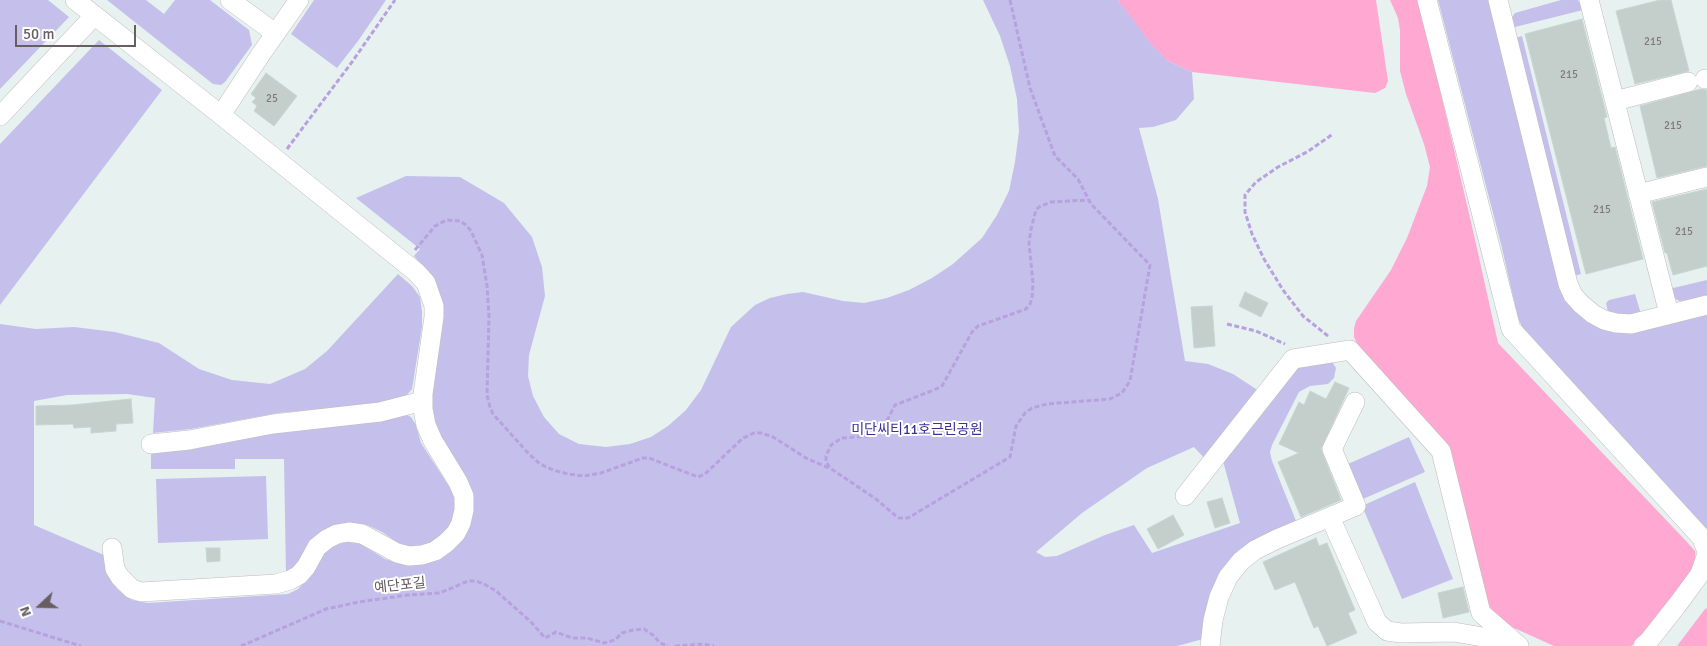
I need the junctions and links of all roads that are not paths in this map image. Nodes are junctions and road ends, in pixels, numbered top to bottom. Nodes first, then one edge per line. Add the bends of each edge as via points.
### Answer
1 (75, 0) edge
2 (230, 0) edge
3 (299, 0) edge
4 (1427, 0) edge
5 (1589, 0) edge
6 (1502, 1) edge
7 (94, 16) junction
8 (275, 33) junction
9 (1700, 80) edge
10 (1615, 101) junction
11 (221, 115) junction
12 (0, 116) edge
13 (1707, 176) edge
14 (1638, 194) junction
15 (1707, 305) edge
16 (1669, 314) junction
17 (423, 402) junction
18 (1355, 402) dead end
19 (152, 444) dead end
20 (1185, 496) dead end
21 (1330, 517) junction
22 (112, 548) dead end
23 (1707, 553) edge
24 (1210, 646) edge
25 (1510, 646) edge
26 (1519, 646) edge
27 (1643, 646) edge

1 - 7 street
2 - 8 street
3 - 8 street
4 - 23 street via 1512,329 1702,538
5 - 10 street
6 - 16 street via 1573,295 1593,314 1616,323 1630,324
7 - 11 street
7 - 12 street
8 - 11 street
9 - 10 street
10 - 14 street
11 - 17 street via 426,283 434,306 434,317
13 - 14 street
14 - 16 street
15 - 16 street
17 - 19 street via 380,412 273,424
17 - 22 street via 426,425 464,496 464,510 456,533 435,550 409,556 362,534 349,532 326,539 317,547 306,568 283,582 148,592 125,584 115,569
18 - 21 street via 1332,449 1356,506
20 - 26 street via 1293,359 1350,350 1441,452 1480,614
21 - 24 street via 1277,539 1241,561 1228,577 1220,597
21 - 25 street via 1377,622 1387,631 1454,632
23 - 27 street via 1700,574

